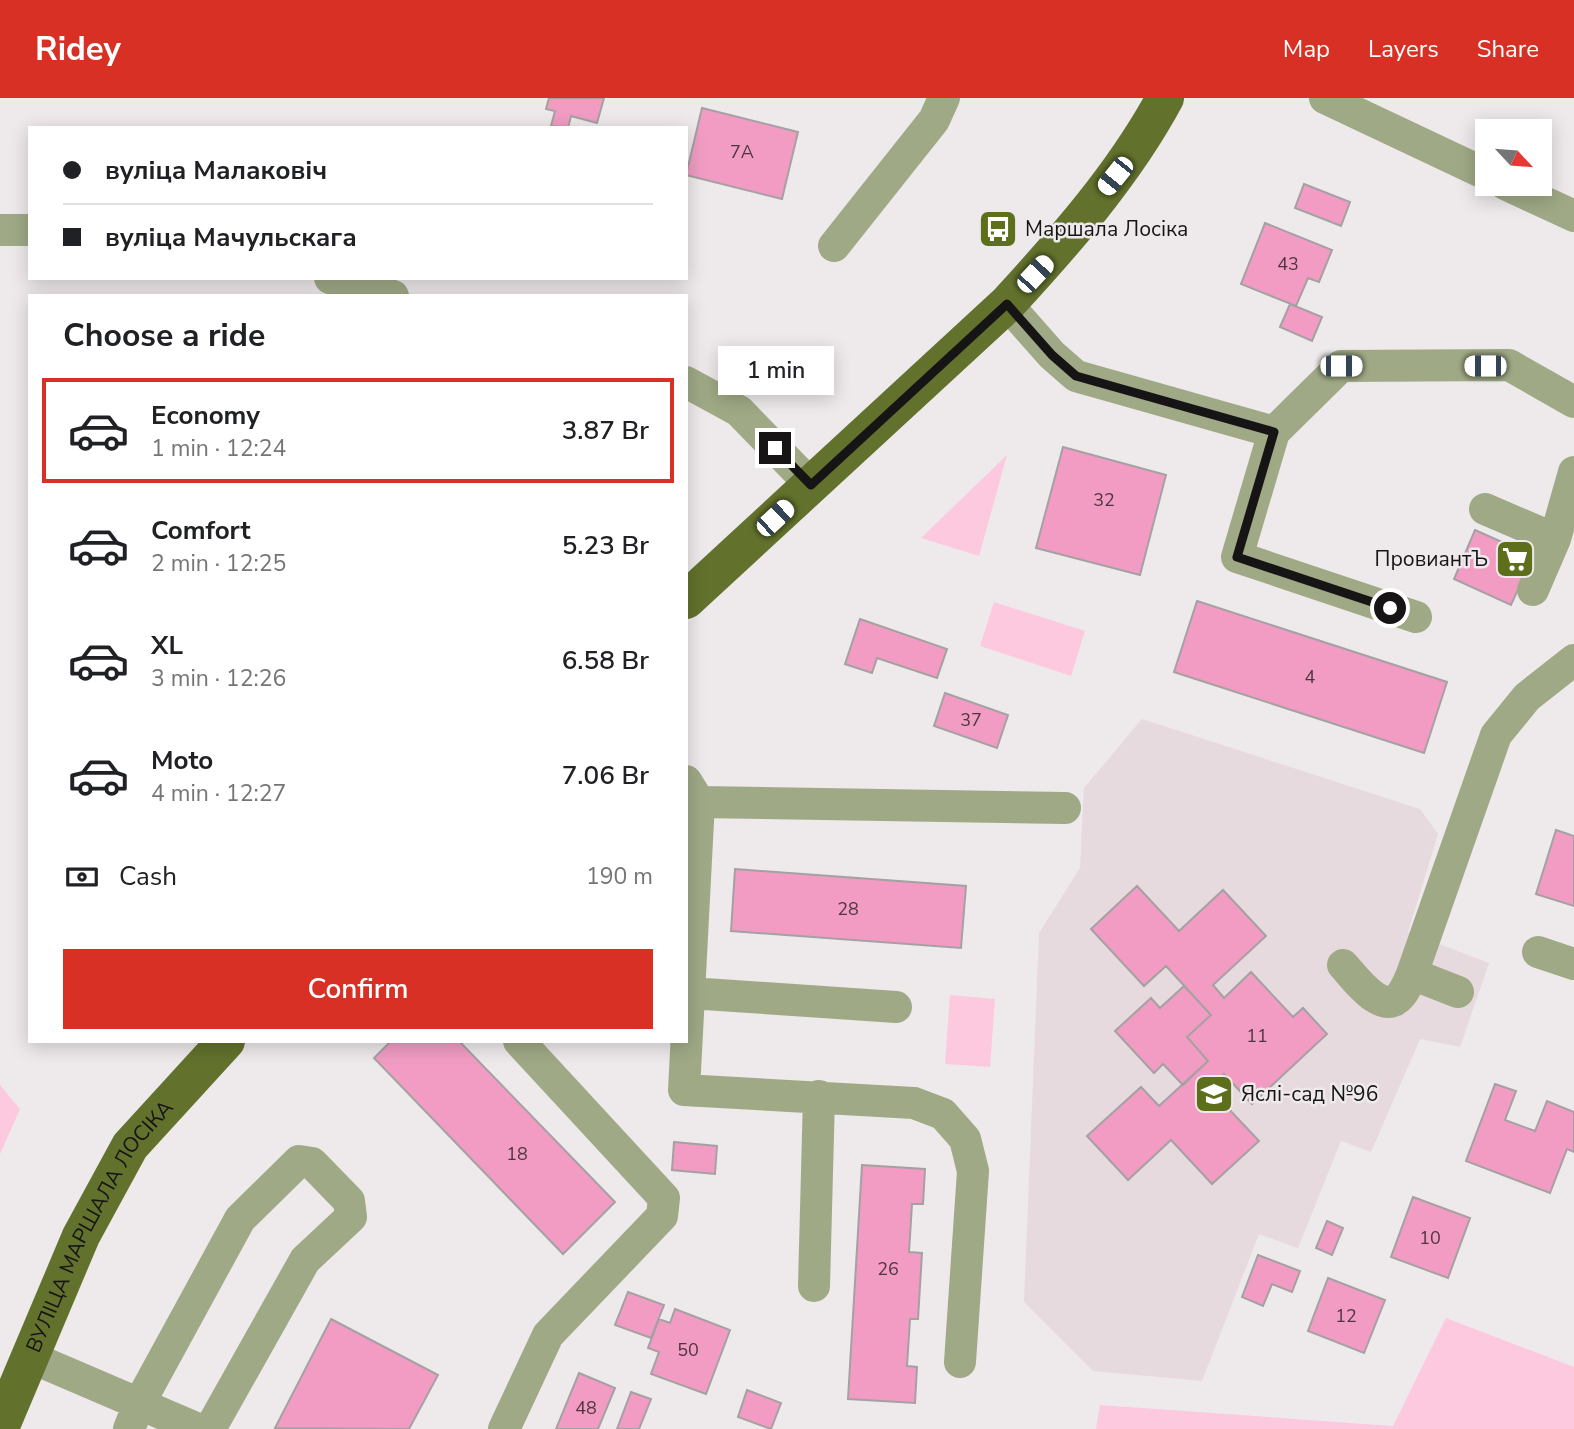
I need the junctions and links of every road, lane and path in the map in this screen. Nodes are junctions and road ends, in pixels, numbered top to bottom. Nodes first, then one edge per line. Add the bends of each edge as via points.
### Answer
1 (944, 98) edge
2 (1165, 98) edge
3 (1325, 98) edge
4 (1475, 169) edge
5 (1532, 196) edge
6 (1574, 216) edge
7 (0, 230) edge
8 (28, 230) edge
9 (834, 246) dead end
10 (337, 280) edge
11 (386, 294) edge
12 (1007, 304) junction
13 (688, 383) edge
14 (1574, 402) edge
15 (1274, 432) junction
16 (1574, 472) edge
17 (811, 485) junction
18 (1485, 509) dead end
19 (1556, 539) junction
20 (1534, 590) dead end
21 (688, 598) edge
22 (1416, 617) dead end
23 (1574, 660) edge
24 (693, 792) edge
25 (1065, 808) dead end
26 (690, 930) edge
27 (1538, 952) dead end
28 (1574, 964) edge
29 (1343, 965) dead end
30 (1412, 974) junction
31 (690, 992) junction
32 (1458, 992) dead end
33 (896, 1007) dead end
34 (688, 1013) edge
35 (224, 1043) edge
36 (521, 1043) edge
37 (686, 1043) edge
38 (819, 1096) junction
39 (814, 1286) dead end
40 (30, 1357) junction
41 (960, 1362) dead end
42 (134, 1417) edge
43 (0, 1428) edge
44 (198, 1429) edge
45 (210, 1429) edge
46 (504, 1429) edge

1 - 9 street via 934,120
2 - 12 main road via 1115,176
3 - 4 street
5 - 6 street
7 - 8 street
10 - 11 street
12 - 15 street via 1076,376
12 - 17 main road
13 - 17 street via 739,411
14 - 15 street via 1509,365 1341,366
15 - 22 street via 1237,557
16 - 19 street
17 - 21 main road
18 - 19 street
19 - 20 street
23 - 30 street via 1527,698 1496,735
24 - 25 street
24 - 26 street
26 - 31 street
27 - 28 street
29 - 30 street via 1382,1002 1401,995
30 - 32 street
31 - 33 street
31 - 34 street
35 - 40 main road, ВУЛІЦА МАРШАЛА ЛОСІКА via 130,1146 81,1236
36 - 46 street via 664,1198 662,1216 548,1335
37 - 38 street via 684,1090
38 - 39 street
38 - 41 street via 914,1102 943,1114 965,1139 973,1171
40 - 42 street
40 - 43 main road, ВУЛІЦА МАРШАЛА ЛОСІКА
42 - 44 street
42 - 45 street via 240,1219 299,1161 312,1163 349,1201 351,1217 305,1260

